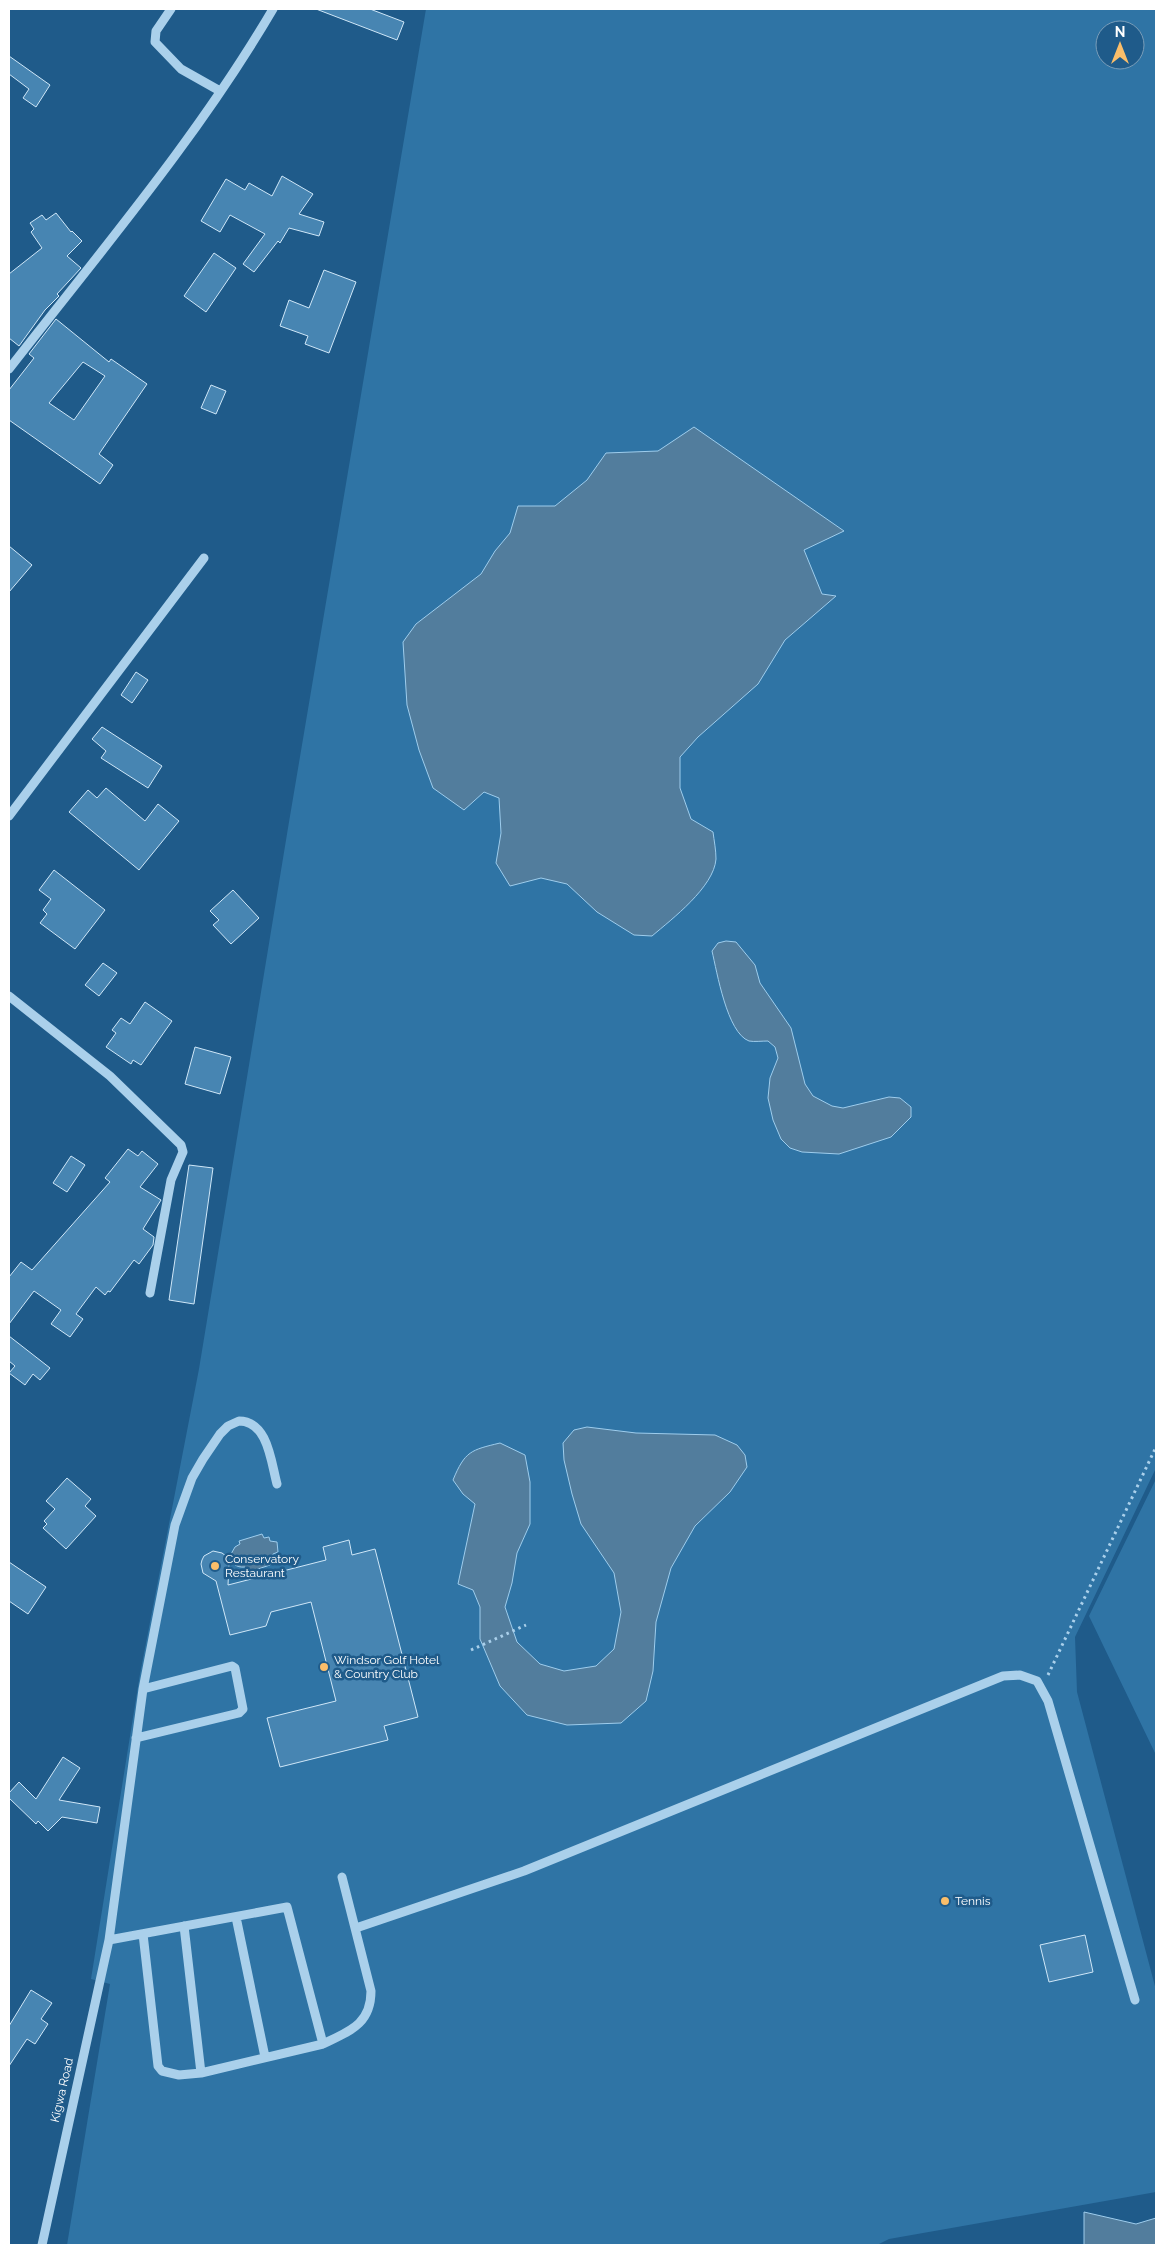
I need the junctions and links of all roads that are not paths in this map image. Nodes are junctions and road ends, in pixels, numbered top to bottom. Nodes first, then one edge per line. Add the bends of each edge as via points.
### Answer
1 (171, 9) edge
2 (273, 9) edge
3 (220, 91) junction
4 (9, 369) edge
5 (204, 558) dead end
6 (9, 816) edge
7 (9, 996) edge
8 (150, 1294) dead end
9 (277, 1484) dead end
10 (144, 1689) junction
11 (136, 1738) junction
12 (342, 1877) dead end
13 (236, 1917) junction
14 (184, 1926) junction
15 (356, 1928) junction
16 (143, 1934) junction
17 (109, 1940) junction
18 (1135, 2000) dead end
19 (323, 2044) junction
20 (264, 2057) junction
21 (201, 2073) junction
22 (42, 2245) edge

1 - 3 street via 156,31 155,42 181,69
2 - 3 street
3 - 4 street via 186,140
5 - 6 street
7 - 8 street via 110,1076 181,1145 183,1152 171,1180
9 - 10 street, Kigwa Road via 263,1435 248,1421 228,1426 192,1478 175,1525
10 - 11 street, Kigwa Road
10 - 11 street via 232,1666 243,1709 239,1713
11 - 17 street, Kigwa Road
12 - 15 street
13 - 14 street
13 - 19 street via 284,1907 288,1909
13 - 20 street
14 - 16 street
14 - 21 street
15 - 18 street via 524,1871 1003,1676 1020,1675 1037,1681 1048,1701
15 - 19 street via 371,2002 359,2024
16 - 17 street
16 - 21 street via 158,2066 169,2074
17 - 22 street, Kigwa Road
19 - 20 street
20 - 21 street

